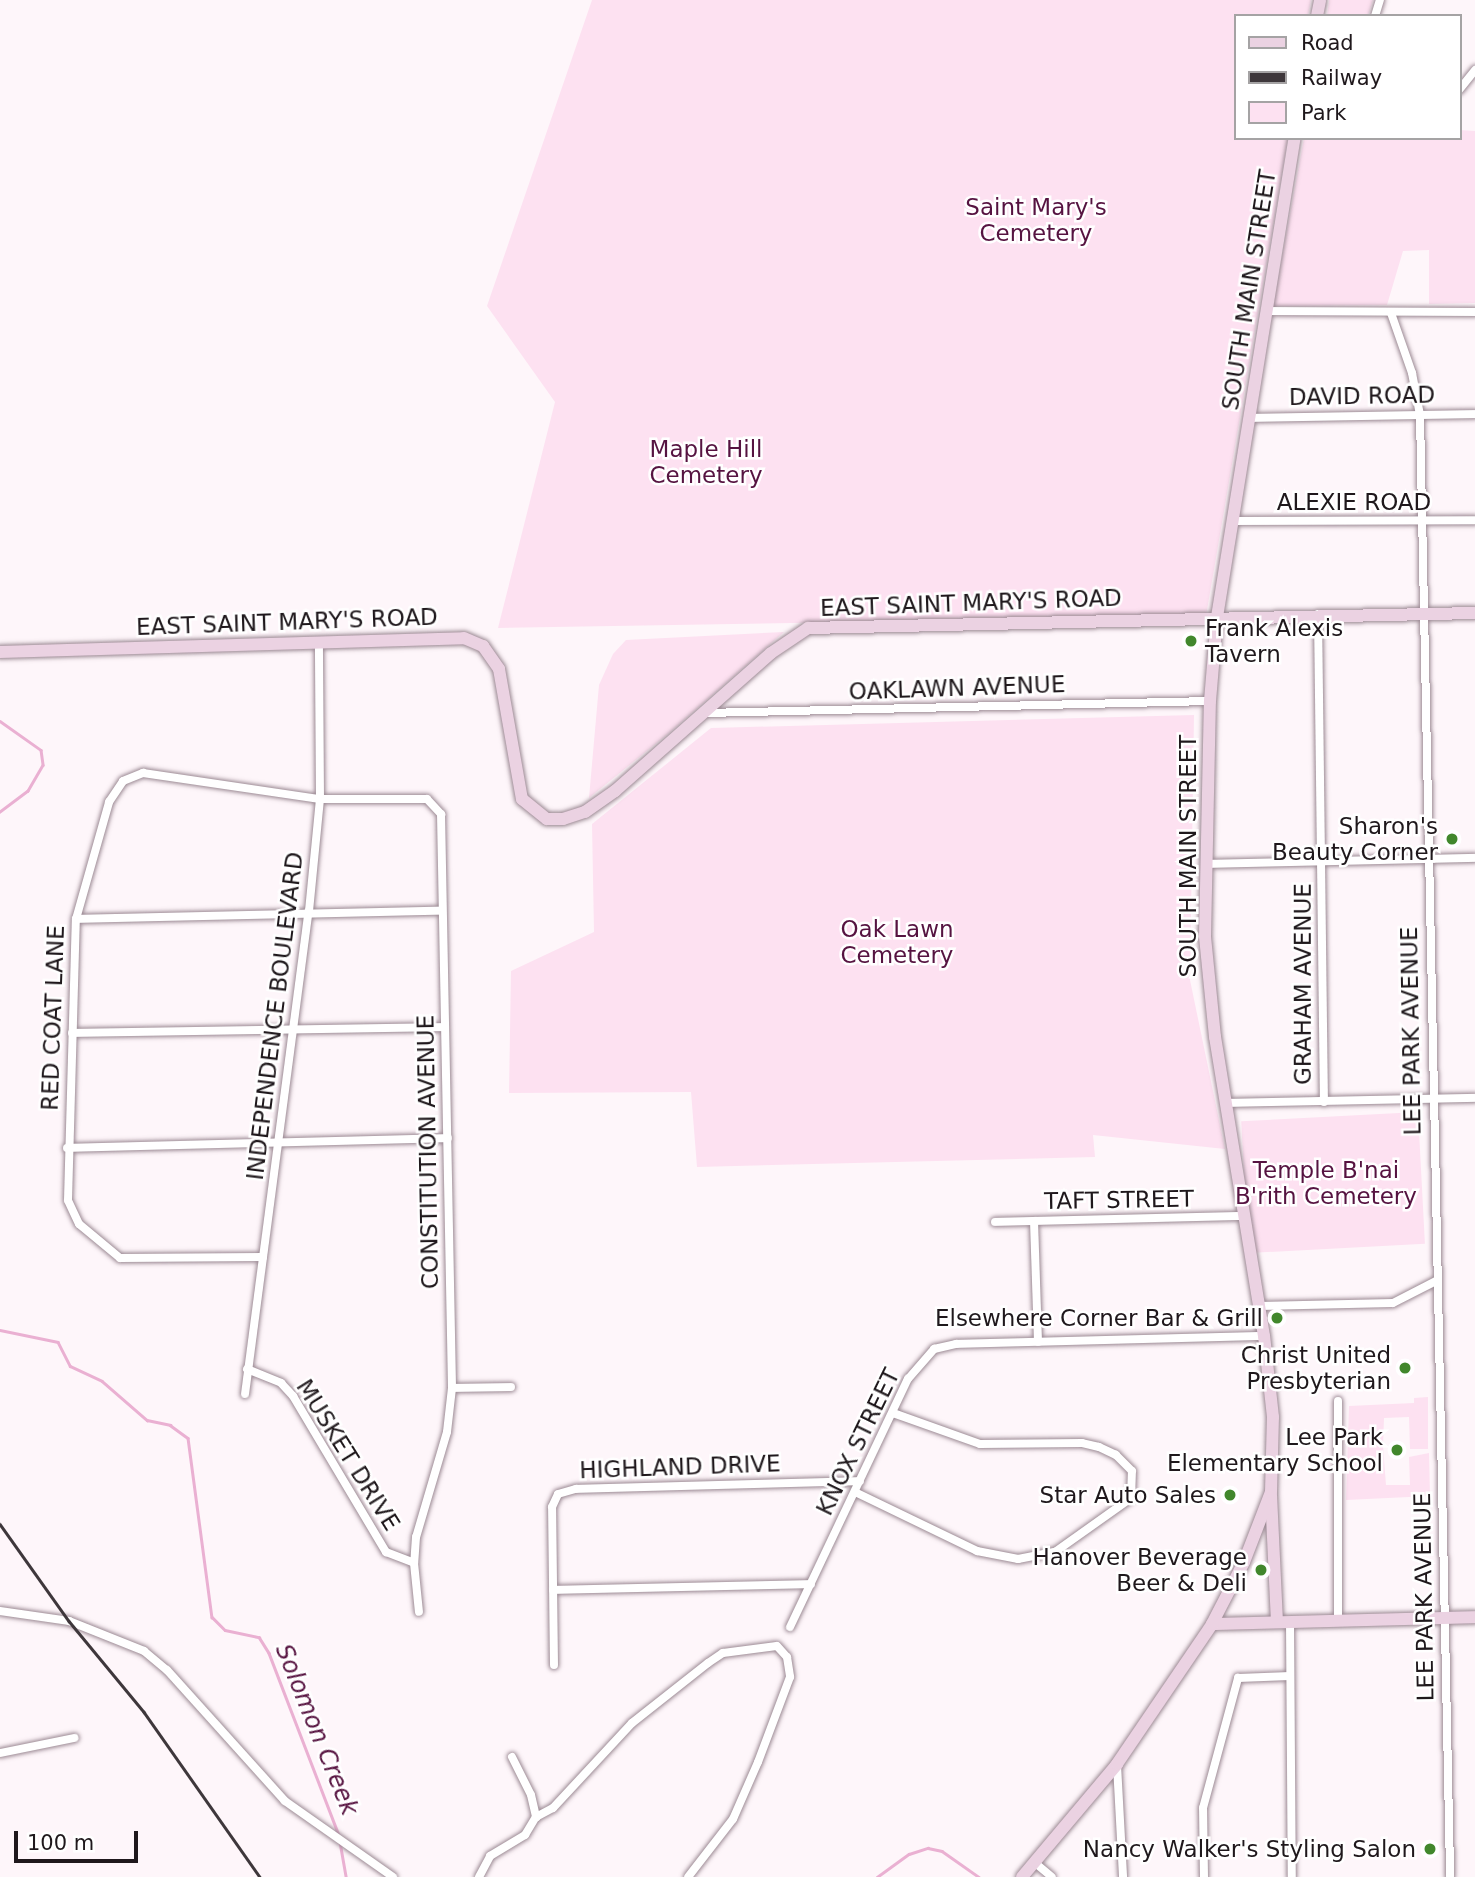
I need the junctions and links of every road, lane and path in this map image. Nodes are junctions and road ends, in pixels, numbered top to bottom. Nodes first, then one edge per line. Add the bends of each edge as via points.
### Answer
1 (1475, 70) edge
2 (1461, 88) edge
3 (1296, 140) edge
4 (1265, 311) junction
5 (1475, 312) edge
6 (1391, 313) junction
7 (1475, 414) edge
8 (1420, 415) junction
9 (1249, 418) junction
10 (1475, 520) edge
11 (1422, 521) junction
12 (1234, 522) junction
13 (1475, 613) edge
14 (1318, 614) junction
15 (1422, 614) junction
16 (1217, 617) junction
17 (319, 642) junction
18 (0, 652) edge
19 (1210, 701) junction
20 (705, 713) junction
21 (320, 799) junction
22 (1475, 858) edge
23 (1426, 859) junction
24 (1322, 861) junction
25 (1207, 864) junction
26 (443, 911) junction
27 (309, 912) junction
28 (76, 919) junction
29 (294, 1027) junction
30 (445, 1027) junction
31 (72, 1033) junction
32 (1475, 1098) edge
33 (1431, 1099) junction
34 (1324, 1102) junction
35 (1227, 1103) junction
36 (448, 1138) junction
37 (279, 1144) junction
38 (67, 1148) junction
39 (1244, 1216) junction
40 (1034, 1221) junction
41 (995, 1223) dead end
42 (263, 1256) junction
43 (1436, 1281) junction
44 (1259, 1306) junction
45 (1264, 1336) junction
46 (1038, 1342) junction
47 (247, 1369) junction
48 (511, 1387) dead end
49 (452, 1388) junction
50 (245, 1394) dead end
51 (1338, 1401) dead end
52 (893, 1413) junction
53 (860, 1481) junction
54 (855, 1492) junction
55 (1271, 1492) junction
56 (414, 1563) junction
57 (811, 1584) junction
58 (553, 1590) junction
59 (0, 1611) edge
60 (419, 1612) dead end
61 (1444, 1617) junction
62 (1475, 1617) edge
63 (1338, 1620) junction
64 (1283, 1621) junction
65 (1212, 1624) junction
66 (790, 1627) dead end
67 (554, 1665) dead end
68 (1290, 1676) junction
69 (74, 1738) dead end
70 (0, 1753) edge
71 (512, 1757) dead end
72 (1116, 1764) junction
73 (536, 1817) junction
74 (1034, 1862) junction
75 (393, 1877) edge
76 (479, 1877) edge
77 (688, 1877) edge
78 (1023, 1877) edge
79 (1052, 1877) edge
80 (1123, 1877) edge
81 (1204, 1877) edge
82 (1292, 1877) edge
83 (1450, 1877) edge

1 - 2 street
3 - 4 street, SOUTH MAIN STREET
4 - 6 street
4 - 9 street, SOUTH MAIN STREET
5 - 6 street
6 - 8 street, LEE PARK AVENUE via 1412,373
7 - 8 street, DAVID ROAD
8 - 9 street, DAVID ROAD
8 - 11 street, LEE PARK AVENUE
9 - 12 street, SOUTH MAIN STREET
10 - 11 street, ALEXIE ROAD
11 - 12 street, ALEXIE ROAD
11 - 15 street, LEE PARK AVENUE
12 - 16 street, SOUTH MAIN STREET
13 - 15 street, EAST SAINT MARY'S ROAD
14 - 15 street, EAST SAINT MARY'S ROAD
14 - 16 street, EAST SAINT MARY'S ROAD
14 - 24 street, GRAHAM AVENUE
15 - 23 street, LEE PARK AVENUE
16 - 19 street, SOUTH MAIN STREET
16 - 20 street, EAST SAINT MARY'S ROAD via 808,628 787,639
17 - 18 street, EAST SAINT MARY'S ROAD
17 - 20 street, EAST SAINT MARY'S ROAD via 446,636 483,646 503,682 522,799 547,819 585,812
17 - 21 street, INDEPENDENCE BOULEVARD
19 - 20 street, OAKLAWN AVENUE
19 - 25 street, SOUTH MAIN STREET
21 - 26 street, CONSTITUTION AVENUE via 427,799 436,804 441,814
21 - 27 street, INDEPENDENCE BOULEVARD
21 - 28 street, RED COAT LANE via 144,773 123,781 109,802
22 - 23 street
23 - 24 street
23 - 33 street, LEE PARK AVENUE
24 - 25 street
24 - 34 street, GRAHAM AVENUE
25 - 35 street, SOUTH MAIN STREET via 1209,989
26 - 27 street
26 - 30 street, CONSTITUTION AVENUE
27 - 28 street
27 - 29 street, INDEPENDENCE BOULEVARD
28 - 31 street, RED COAT LANE
29 - 30 street
29 - 31 street
29 - 37 street, INDEPENDENCE BOULEVARD
30 - 36 street, CONSTITUTION AVENUE
31 - 38 street, RED COAT LANE
32 - 33 street
33 - 34 street
33 - 43 street, LEE PARK AVENUE
34 - 35 street
35 - 39 street, SOUTH MAIN STREET
36 - 37 street
36 - 49 street, CONSTITUTION AVENUE
37 - 38 street
37 - 42 street, INDEPENDENCE BOULEVARD
38 - 42 street, RED COAT LANE via 72,1212 108,1252 136,1261
39 - 40 street, TAFT STREET
39 - 44 street, SOUTH MAIN STREET
40 - 41 street, TAFT STREET
40 - 46 street
42 - 47 street, INDEPENDENCE BOULEVARD
43 - 44 street via 1393,1303
43 - 61 street, LEE PARK AVENUE
44 - 45 street, SOUTH MAIN STREET
45 - 46 street, KNOX STREET
45 - 55 street, SOUTH MAIN STREET via 1273,1418
46 - 52 street, KNOX STREET via 956,1344 934,1349 915,1366
47 - 50 street, INDEPENDENCE BOULEVARD
47 - 56 street, MUSKET DRIVE via 281,1383 293,1396 386,1552
48 - 49 street
49 - 56 street, CONSTITUTION AVENUE via 447,1432 422,1512
51 - 63 street
52 - 53 street, KNOX STREET
52 - 54 street via 980,1444 1082,1443 1099,1447 1116,1455 1132,1471 1130,1498 1055,1552 1018,1559 977,1551
53 - 54 street, KNOX STREET
53 - 58 street, HIGHLAND DRIVE via 565,1491 553,1499 552,1507
54 - 57 street, KNOX STREET
55 - 64 street
55 - 65 street, SOUTH MAIN STREET via 1244,1562
56 - 60 street, CONSTITUTION AVENUE
57 - 58 street
57 - 66 street, KNOX STREET
58 - 67 street, HIGHLAND DRIVE
59 - 75 street via 69,1621 144,1651 167,1670 285,1801
61 - 62 street
61 - 63 street
61 - 83 street, LEE PARK AVENUE
63 - 64 street
64 - 65 street
64 - 68 street
65 - 72 street, SOUTH MAIN STREET
68 - 81 street via 1238,1678 1203,1808
68 - 82 street
69 - 70 street
71 - 73 street via 531,1795
72 - 74 street, SOUTH MAIN STREET
72 - 80 street
73 - 76 street via 525,1835 490,1856
73 - 77 street via 553,1808 632,1723 723,1653 778,1646 787,1657 790,1676 758,1762 733,1819
74 - 78 street, SOUTH MAIN STREET
74 - 79 street

